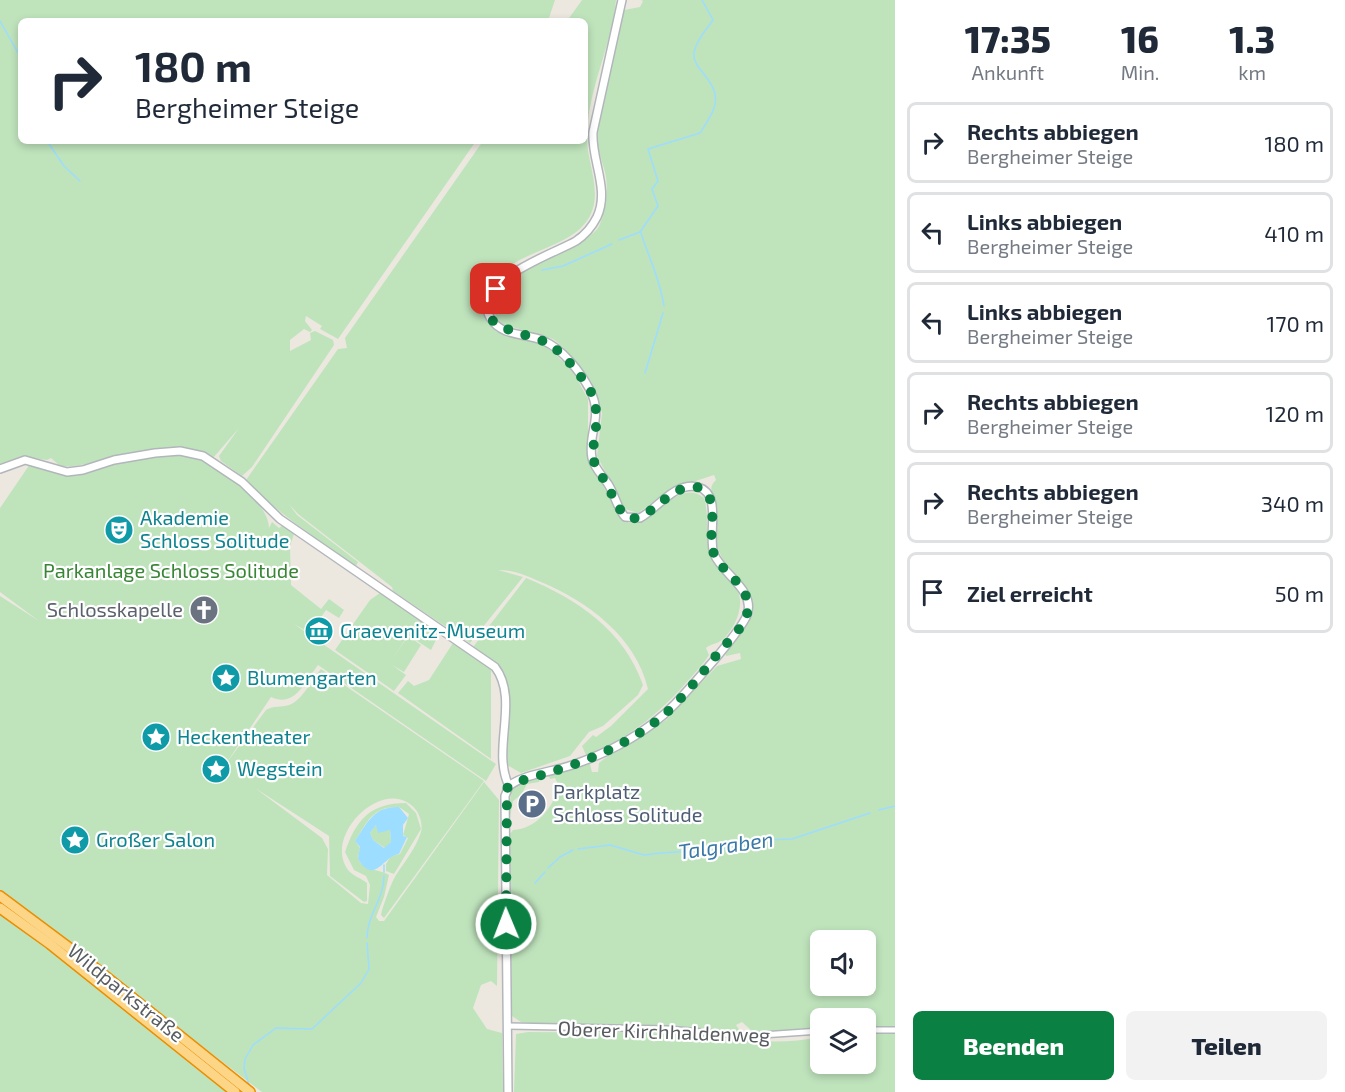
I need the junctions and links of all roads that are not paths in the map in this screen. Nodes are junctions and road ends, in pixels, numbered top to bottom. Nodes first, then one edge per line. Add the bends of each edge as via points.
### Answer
1 (622, 0) edge
2 (0, 469) edge
3 (509, 786) junction
4 (0, 896) edge
5 (0, 908) edge
6 (507, 1026) junction
7 (876, 1030) edge
8 (895, 1030) edge
9 (810, 1032) edge
10 (182, 1037) junction
11 (235, 1092) edge
12 (250, 1092) edge
13 (258, 1092) edge
14 (508, 1092) edge

1 - 3 street via 593,132 602,189 598,215 576,241 532,261 503,282 488,300 487,310 502,330 549,343 585,382 596,411 592,458 625,517 640,518 684,488 698,487 707,493 712,503 710,538 714,554 744,592 748,610 715,657 656,721 592,758
2 - 3 street via 31,460 61,471 76,471 114,460 180,452 212,461 242,482 280,519 495,667 504,689 505,770
3 - 6 street
4 - 10 highway, Wildparkstraße
5 - 11 highway, Wildparkstraße
6 - 9 street, Oberer Kirchhaldenweg via 667,1029 748,1036
6 - 14 street
7 - 8 street
10 - 12 highway, Wildparkstraße
10 - 13 highway

